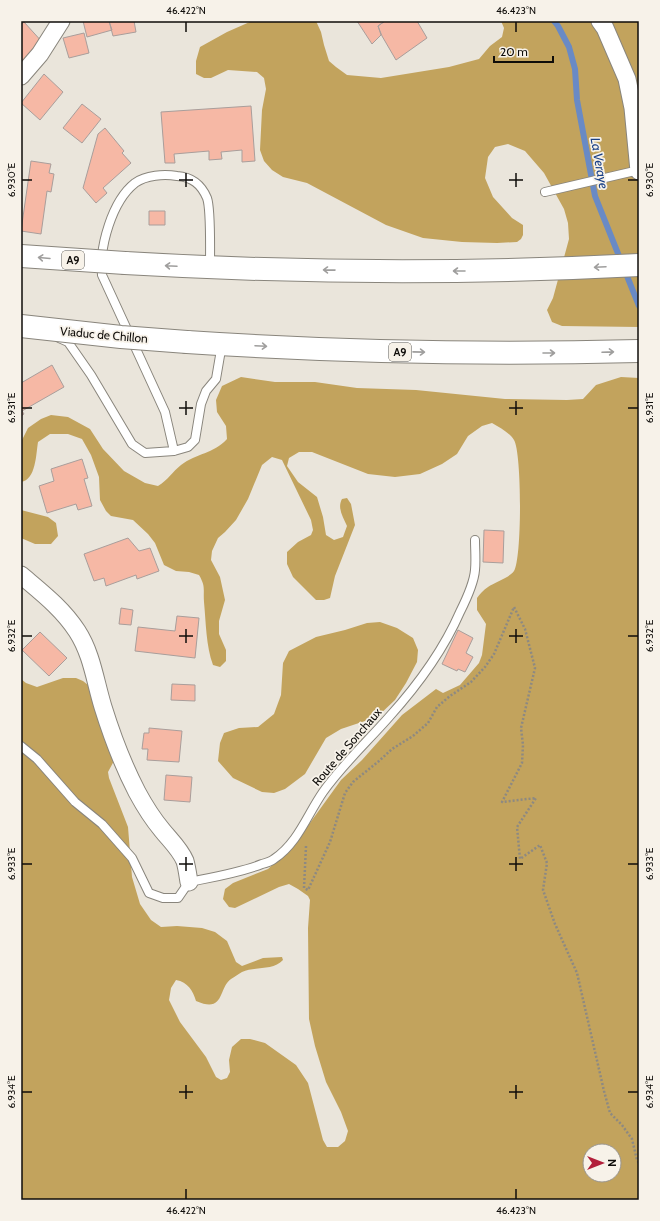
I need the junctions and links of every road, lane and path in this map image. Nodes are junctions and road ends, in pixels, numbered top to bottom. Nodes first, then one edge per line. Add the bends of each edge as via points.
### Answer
1 (61, 21) edge
2 (600, 21) edge
3 (21, 76) edge
4 (639, 170) edge
5 (545, 192) dead end
6 (21, 256) edge
7 (639, 265) edge
8 (210, 268) junction
9 (21, 326) edge
10 (21, 331) edge
11 (222, 344) junction
12 (639, 351) edge
13 (174, 451) junction
14 (475, 540) dead end
15 (21, 575) edge
16 (21, 746) edge
17 (306, 821) junction
18 (189, 882) junction
19 (639, 1163) edge

1 - 3 street via 40,54
2 - 4 street via 627,79 633,108
4 - 5 lane
8 -> 6 highway, A9, bridge
7 -> 8 highway, A9 via 498,271
8 - 13 lane via 208,200 200,186 187,177 168,175 154,176 136,182 112,214 103,247 102,275 166,412
9 - 11 highway, Viaduc de Chillon / A9, bridge via 121,337
10 - 13 lane via 53,335 68,342 132,444 145,453
11 -> 12 highway, A9 via 427,353
11 - 13 lane via 216,379 206,391 201,404 195,440 188,447
14 - 17 lane, Route de Sonchaux via 475,570 455,624 420,680 323,792
15 - 18 street via 51,600 77,631 91,659 102,707 117,749 150,815 185,862
16 - 18 lane via 37,759 75,802 102,824 132,858 149,893 163,898 178,898
17 - 18 lane, Route de Sonchaux via 288,846 273,860 222,876
17 - 19 path via 304,888 308,890 330,842 345,794 353,782 392,749 418,732 428,723 437,707 471,682 494,654 514,608 525,629 535,668 521,728 522,763 502,802 536,798 516,827 520,859 540,845 547,863 543,890 577,973 610,1114 632,1139

